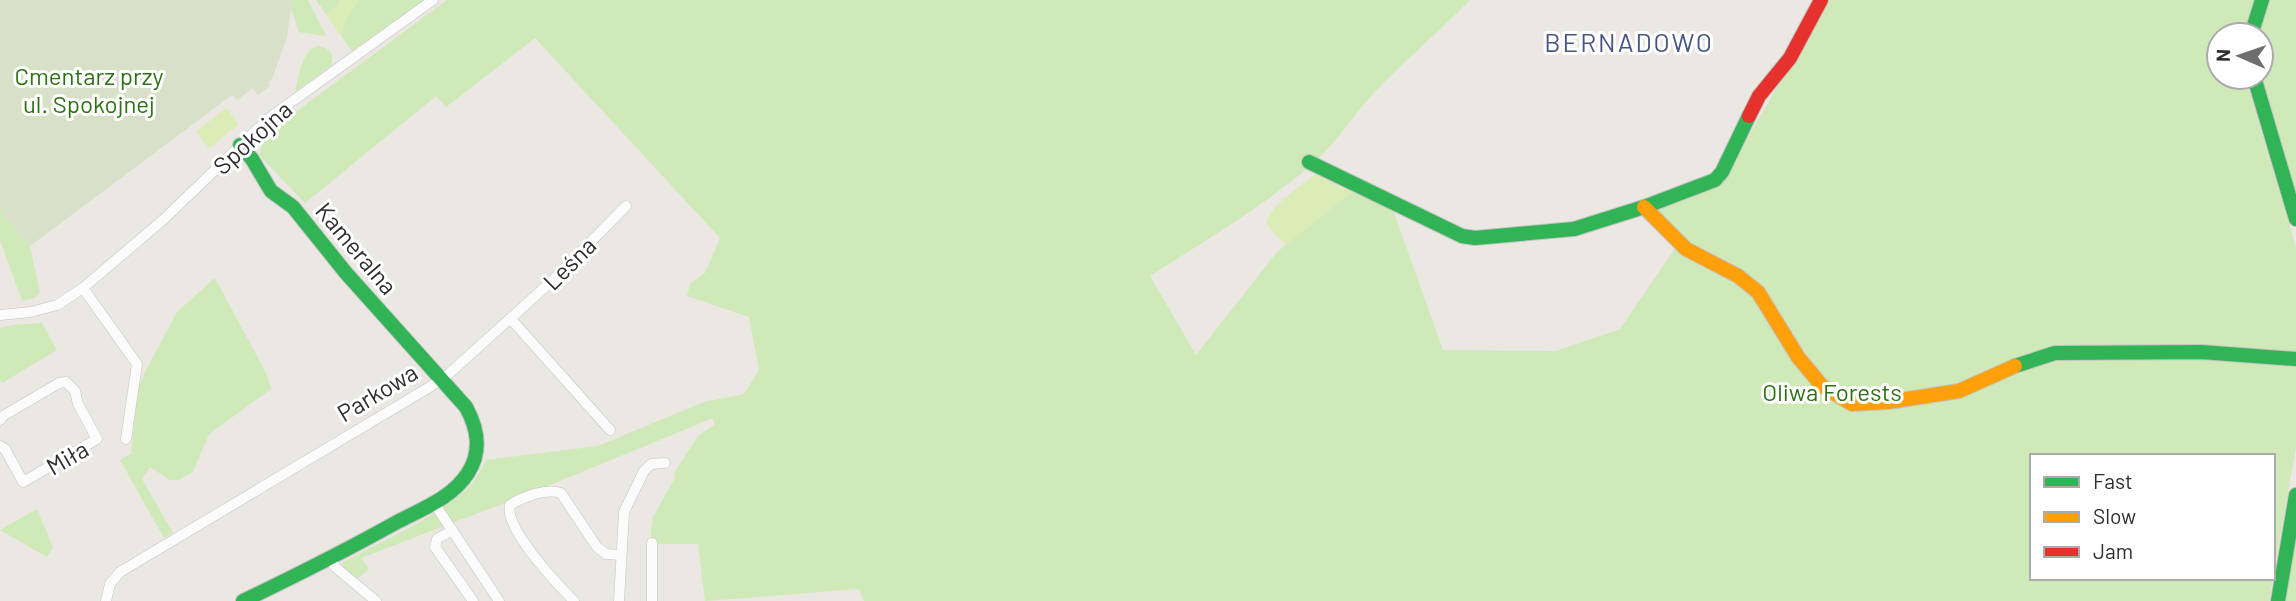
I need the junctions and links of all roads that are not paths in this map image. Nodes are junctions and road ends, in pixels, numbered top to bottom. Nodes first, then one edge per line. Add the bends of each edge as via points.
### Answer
1 (433, 0) edge
2 (1821, 0) edge
3 (2262, 0) edge
4 (2255, 21) edge
5 (2258, 91) edge
6 (240, 145) junction
7 (1309, 162) dead end
8 (626, 206) dead end
9 (1644, 207) junction
10 (2295, 218) edge
11 (83, 288) junction
12 (0, 315) edge
13 (511, 319) junction
14 (2296, 359) edge
15 (443, 379) junction
16 (0, 420) edge
17 (610, 430) dead end
18 (126, 439) dead end
19 (0, 446) edge
20 (665, 463) dead end
21 (2296, 495) edge
22 (434, 503) junction
23 (451, 531) junction
24 (652, 544) dead end
25 (620, 555) junction
26 (331, 559) junction
27 (106, 601) edge
28 (243, 601) edge
29 (376, 601) edge
30 (473, 601) edge
31 (499, 601) edge
32 (574, 601) edge
33 (619, 601) edge
34 (652, 601) edge
35 (2278, 601) edge

1 - 6 street, Spokojna via 284,107
2 - 9 street via 1790,58 1759,96 1722,172 1705,185
3 - 4 street
5 - 10 street
6 - 11 street, Spokojna via 164,219
6 - 15 street, Kameralna via 271,191 293,207
7 - 9 street via 1449,231 1475,238 1574,229
8 - 13 street, Leśna
9 - 14 street via 1686,249 1758,292 1798,357 1822,386 1852,404 1959,391 2022,362 2055,353 2201,352
11 - 12 street, Spokojna via 57,305
11 - 18 street via 137,364
13 - 15 street, Leśna
13 - 17 street
15 - 22 street, Parkowa via 471,415 477,447 466,480
15 - 27 street, Parkowa via 120,572 110,584
16 - 19 street, Miła via 66,382 75,391 97,439 23,482
20 - 25 street via 651,464 644,471 624,512
21 - 35 street
22 - 23 street
22 - 26 street, Parkowa
23 - 30 street via 437,539 435,547
23 - 31 street
24 - 34 street
25 - 32 street via 606,554 597,547 556,491 510,505 509,517 516,528
25 - 33 street
26 - 28 street, Parkowa
26 - 29 street via 335,568

